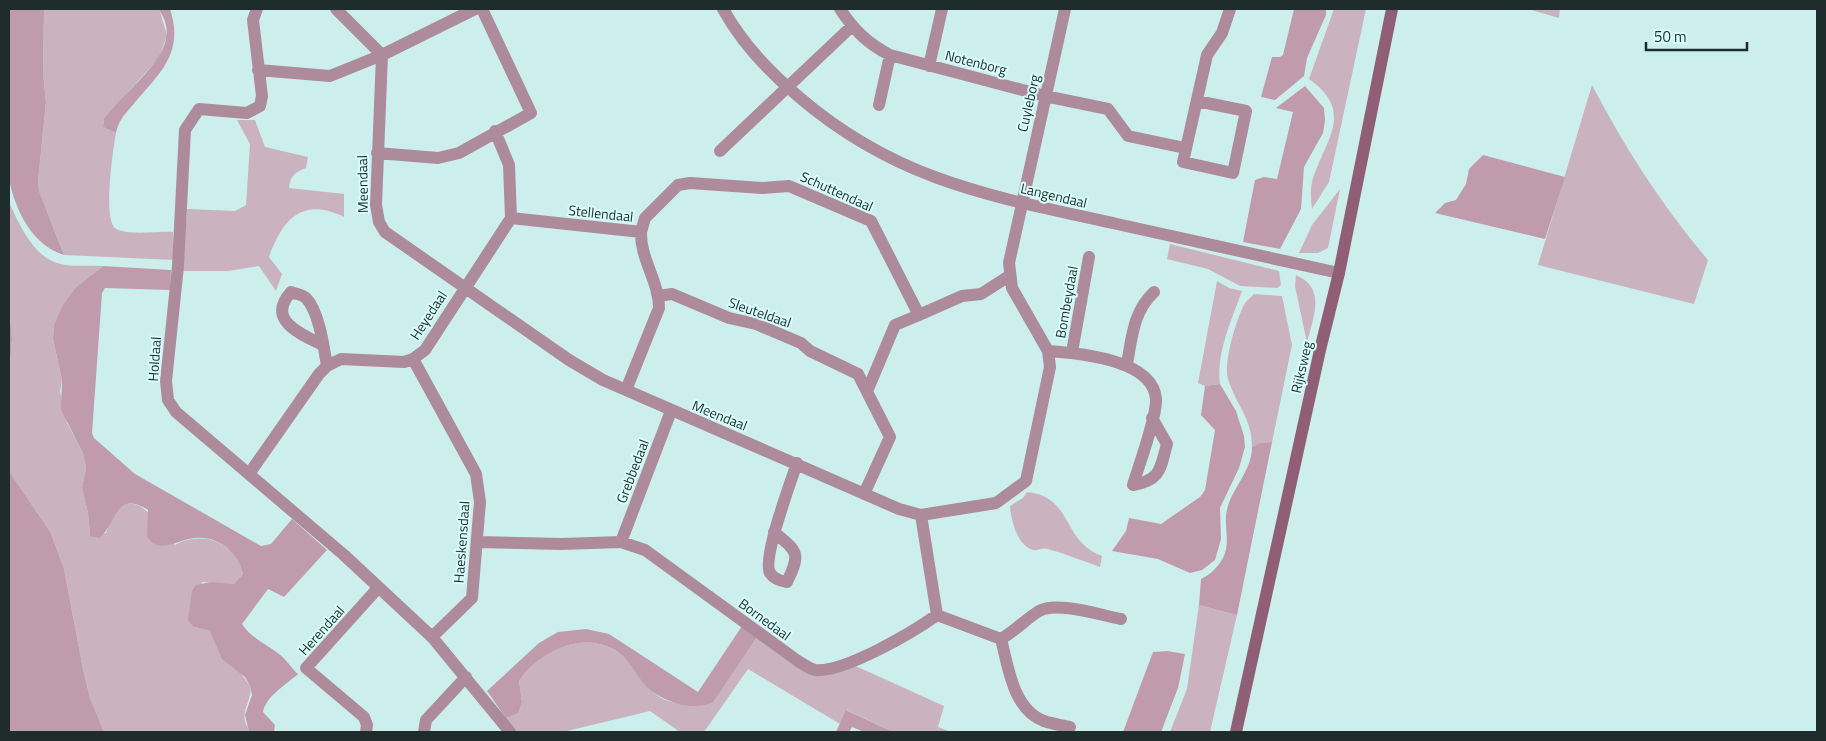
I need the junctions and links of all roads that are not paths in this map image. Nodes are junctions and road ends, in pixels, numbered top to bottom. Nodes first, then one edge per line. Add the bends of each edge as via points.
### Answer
1 (257, 9) edge
2 (336, 9) edge
3 (475, 9) edge
4 (482, 9) edge
5 (723, 9) edge
6 (840, 9) edge
7 (942, 9) edge
8 (1065, 9) edge
9 (1230, 9) edge
10 (1392, 9) edge
11 (852, 26) junction
12 (382, 55) junction
13 (890, 55) junction
14 (929, 66) junction
15 (258, 70) junction
16 (788, 88) junction
17 (1045, 96) junction
18 (1197, 102) junction
19 (879, 105) dead end
20 (495, 131) junction
21 (1185, 148) junction
22 (720, 151) dead end
23 (377, 153) junction
24 (1021, 203) junction
25 (511, 218) junction
26 (641, 232) junction
27 (1089, 257) dead end
28 (1339, 273) junction
29 (1009, 276) junction
30 (464, 287) junction
31 (1154, 292) dead end
32 (658, 296) junction
33 (919, 315) junction
34 (323, 345) dead end
35 (1048, 351) junction
36 (1072, 352) junction
37 (413, 359) junction
38 (1127, 364) junction
39 (327, 366) junction
40 (868, 389) junction
41 (626, 390) junction
42 (671, 411) junction
43 (1152, 418) junction
44 (797, 463) junction
45 (250, 474) junction
46 (864, 494) junction
47 (921, 515) junction
48 (774, 532) dead end
49 (478, 542) junction
50 (621, 542) junction
51 (378, 588) junction
52 (937, 615) junction
53 (1121, 619) dead end
54 (432, 637) junction
55 (1001, 639) junction
56 (466, 677) junction
57 (1070, 727) dead end
58 (366, 732) edge
59 (424, 732) edge
60 (510, 732) edge
61 (1236, 732) edge

1 - 15 street, Holdaal via 253,20
2 - 12 street
3 - 12 street
4 - 20 street via 531,113
5 - 16 street, Langendaal via 741,38
6 - 11 street, Notenborg
7 - 14 street, Notenborg
8 - 17 street, Cuyleborg
9 - 18 street via 1222,33 1207,55
10 - 28 main road, Rijksweg
11 - 13 street, Notenborg via 872,45
11 - 16 street
12 - 15 street via 330,76
12 - 23 street, Meendaal
13 - 14 street, Notenborg
13 - 19 street
14 - 17 street, Notenborg
15 - 45 street, Holdaal via 262,102 256,110 247,113 199,109 184,130 178,266 166,381 168,400 176,412
16 - 22 street
16 - 24 street, Langendaal via 841,131 898,163 967,190
17 - 21 street, Notenborg via 1108,109 1128,136
17 - 24 street, Cuyleborg
18 - 21 street
18 - 21 street via 1246,112 1233,173 1183,162
20 - 23 street via 459,153 438,158
20 - 25 street via 509,165
23 - 30 street, Meendaal via 376,210 382,228
24 - 28 street, Langendaal
24 - 29 street, Meendaal
25 - 26 street, Stellendaal
25 - 30 street
26 - 32 street, Stellendaal via 641,245
26 - 33 street, Schuttendaal via 645,218 678,185 789,186 871,221
27 - 36 street, Bombeydaal
28 - 61 main road, Rijksweg
29 - 33 street via 980,294 962,296
29 - 35 street, Meendaal via 1012,288
30 - 37 street, Heyedaal via 425,350
30 - 41 street, Meendaal via 586,371
31 - 38 street via 1135,319
32 - 40 street, Sleuteldaal via 672,294 801,343 810,351 858,374
32 - 41 street, Stellendaal via 658,312
33 - 40 street via 895,325
34 - 39 street
35 - 36 street, Bombeydaal
35 - 47 street, Meendaal via 1050,367 1026,481 996,503
36 - 38 street, Bombeydaal
37 - 39 street, Heyedaal via 404,362 341,359
37 - 49 street, Haeskensdaal via 476,474 480,502
38 - 43 street, Bombeydaal via 1138,370 1153,389 1156,400
39 - 45 street
40 - 46 street, Sleuteldaal via 890,437
41 - 42 street, Meendaal
42 - 44 street, Meendaal
42 - 50 street, Grebbedaal
43 - 43 street, Bombeydaal via 1138,467 1133,485 1148,482 1158,475 1167,444
44 - 46 street, Meendaal
44 - 48 street
45 - 51 street, Holdaal
46 - 47 street, Meendaal
47 - 52 street
49 - 50 street, Bornedaal
49 - 54 street, Haeskensdaal via 472,598
50 - 52 street, Bornedaal via 645,550 814,670 853,661 918,629
51 - 54 street, Holdaal
51 - 58 street, Herendaal via 306,668 364,717
52 - 55 street
53 - 55 street via 1054,606 1040,611
54 - 56 street, Holdaal
55 - 57 street via 1023,706 1043,721
56 - 59 street via 426,720
56 - 60 street, Holdaal

